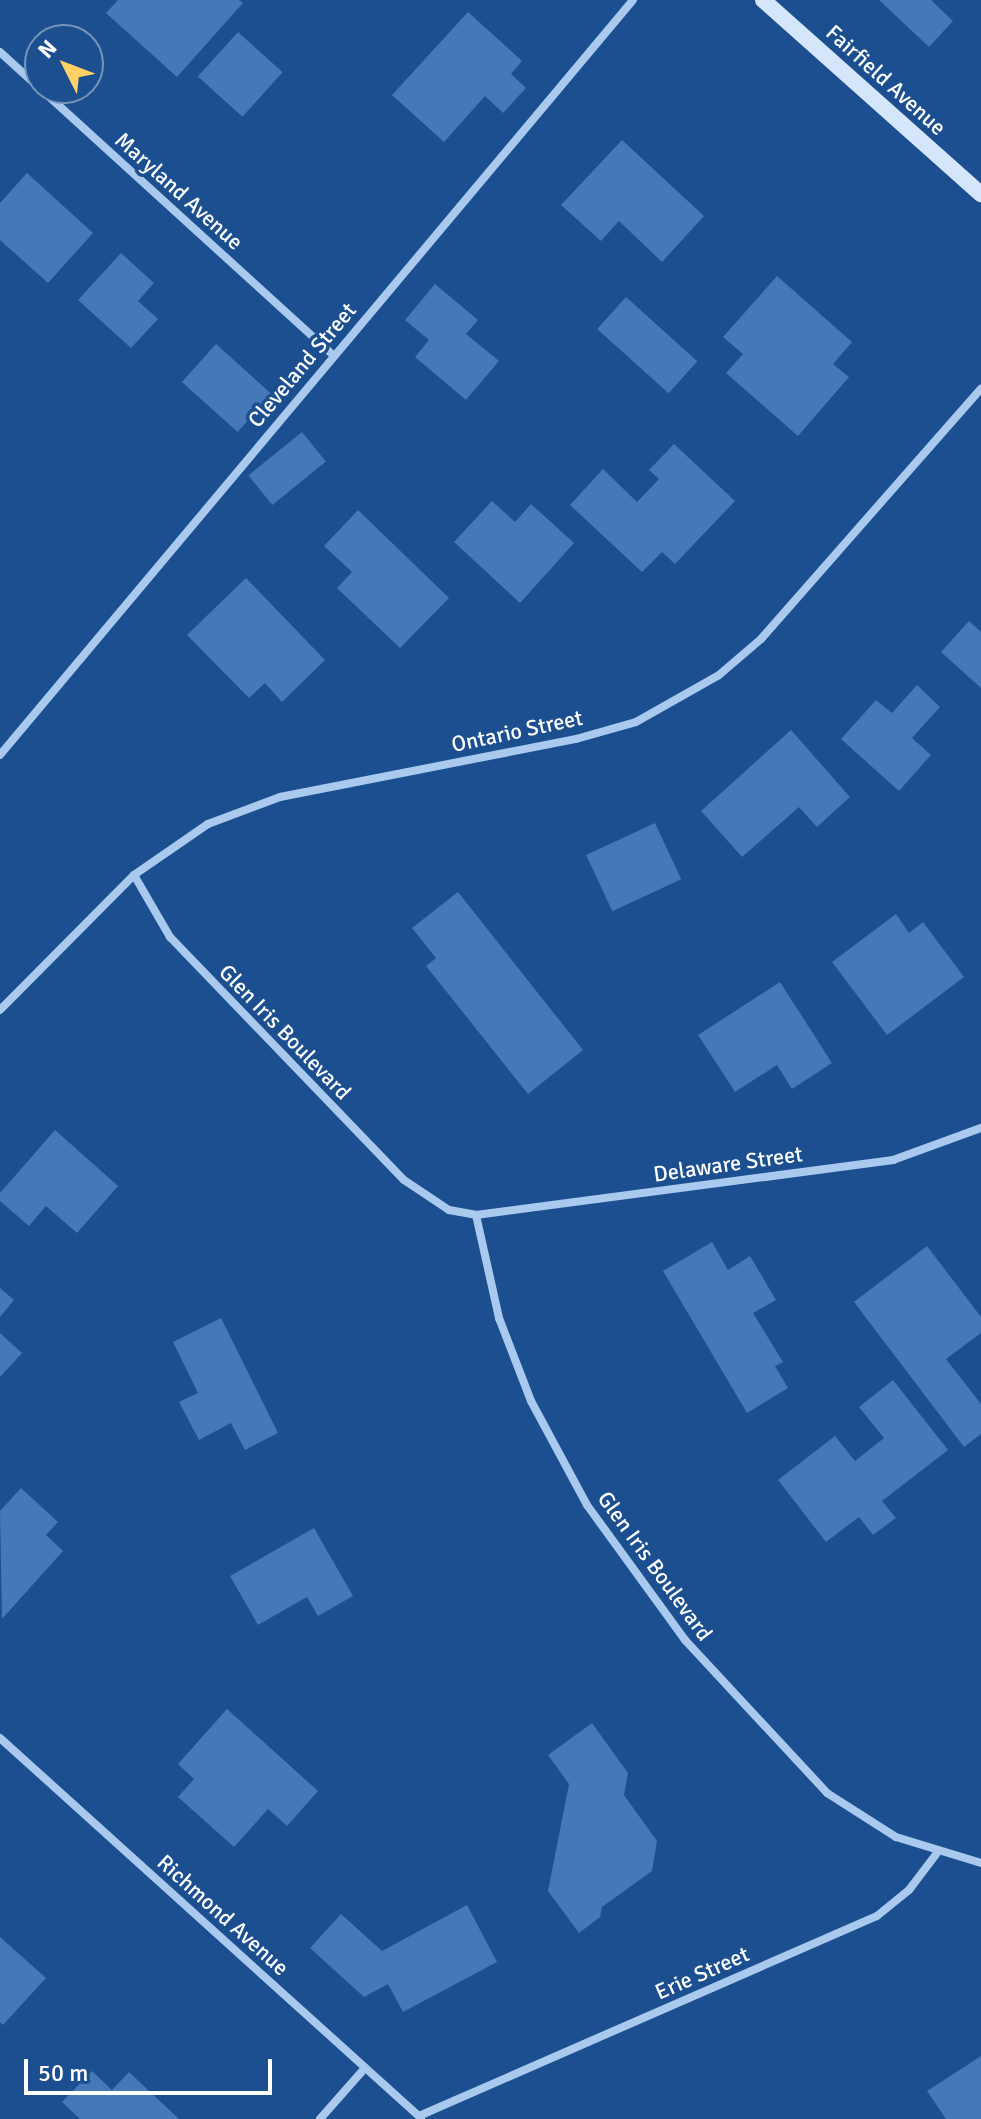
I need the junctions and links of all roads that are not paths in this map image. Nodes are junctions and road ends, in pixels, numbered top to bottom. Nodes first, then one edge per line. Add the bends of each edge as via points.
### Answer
1 (633, 0) edge
2 (763, 0) edge
3 (0, 52) edge
4 (981, 194) edge
5 (333, 355) junction
6 (981, 389) edge
7 (0, 755) edge
8 (134, 875) junction
9 (0, 1010) edge
10 (981, 1128) edge
11 (476, 1215) junction
12 (0, 1738) edge
13 (937, 1853) junction
14 (981, 1863) edge
15 (365, 2068) junction
16 (421, 2118) edge
17 (320, 2119) edge

1 - 5 street, Cleveland Street
2 - 4 street, Fairfield Avenue
3 - 5 street, Maryland Avenue
5 - 7 street, Cleveland Street
6 - 8 street, Ontario Street via 761,639 719,675 665,709 576,739 280,797 208,824
8 - 9 street, Ontario Street
8 - 11 street, Glen Iris Boulevard via 170,937 404,1180 432,1201
10 - 11 street, Delaware Street via 893,1160
11 - 13 street, Glen Iris Boulevard via 499,1318 531,1401 617,1552 685,1640 827,1793 869,1822
12 - 15 street, Richmond Avenue
13 - 14 street
13 - 16 street, Erie Street via 909,1890 877,1916
15 - 16 street, Richmond Avenue
15 - 17 street

